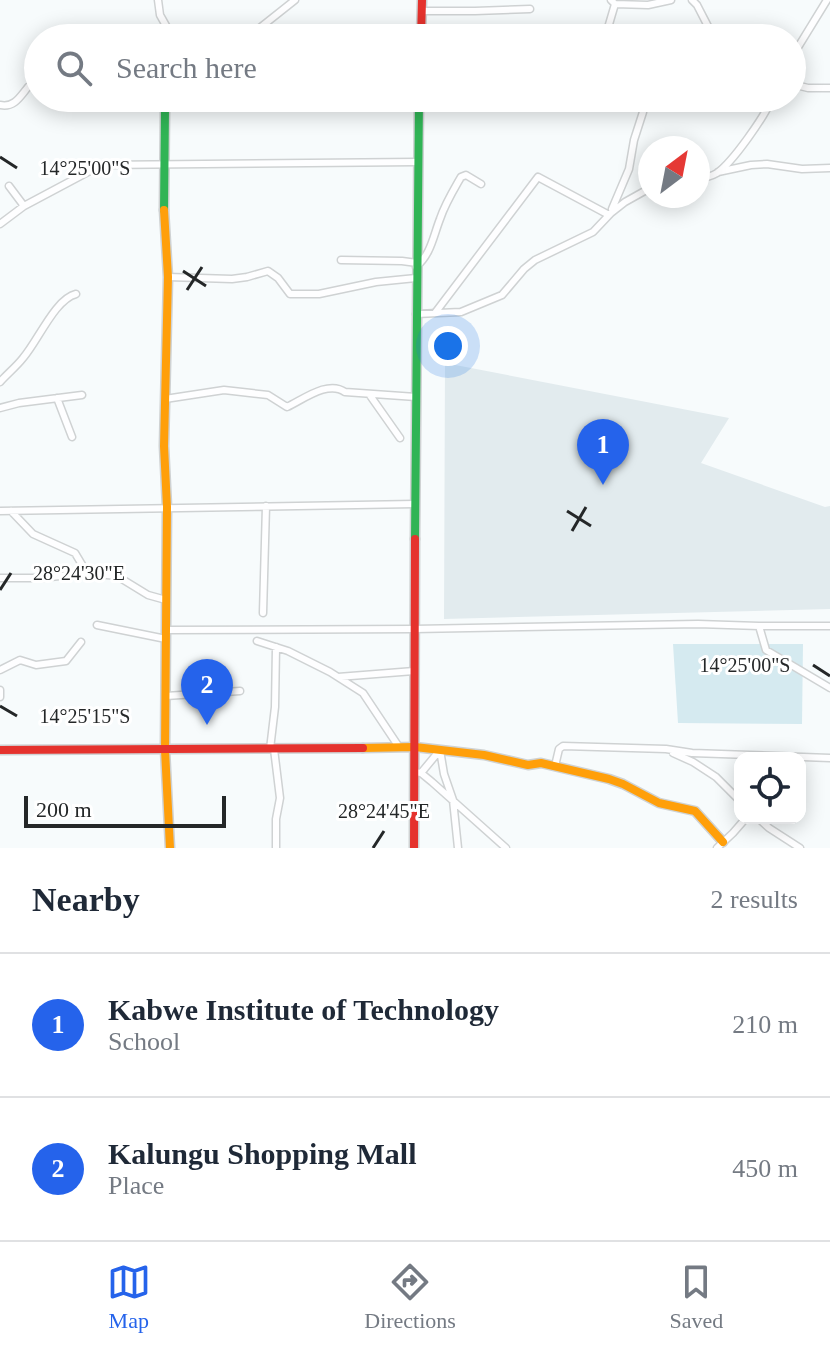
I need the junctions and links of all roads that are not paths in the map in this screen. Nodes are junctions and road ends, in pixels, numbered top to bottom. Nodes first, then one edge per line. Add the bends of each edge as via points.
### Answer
1 (158, 0) edge
2 (295, 0) edge
3 (422, 0) edge
4 (671, 0) edge
5 (692, 0) edge
6 (827, 0) edge
7 (613, 2) edge
8 (530, 9) dead end
9 (422, 11) junction
10 (165, 24) edge
11 (265, 24) edge
12 (422, 24) edge
13 (608, 24) edge
14 (707, 24) edge
15 (806, 34) edge
16 (806, 88) edge
17 (830, 88) edge
18 (24, 92) edge
19 (0, 105) edge
20 (165, 112) edge
21 (419, 112) edge
22 (643, 112) edge
23 (766, 112) edge
24 (417, 162) junction
25 (164, 164) junction
26 (830, 168) edge
27 (718, 172) junction
28 (710, 175) edge
29 (481, 184) dead end
30 (9, 186) dead end
31 (638, 194) edge
32 (24, 206) junction
33 (610, 214) junction
34 (0, 224) edge
35 (341, 260) dead end
36 (416, 265) junction
37 (168, 277) junction
38 (416, 278) junction
39 (76, 294) dead end
40 (435, 313) junction
41 (416, 314) junction
42 (0, 382) edge
43 (369, 394) junction
44 (82, 395) dead end
45 (416, 397) junction
46 (57, 398) junction
47 (165, 399) junction
48 (0, 408) edge
49 (72, 437) dead end
50 (400, 438) dead end
51 (415, 504) junction
52 (266, 506) junction
53 (167, 507) junction
54 (0, 511) edge
55 (11, 511) junction
56 (87, 573) junction
57 (0, 578) edge
58 (166, 600) junction
59 (263, 613) dead end
60 (97, 625) dead end
61 (759, 626) junction
62 (830, 626) edge
63 (414, 629) junction
64 (166, 635) junction
65 (257, 641) dead end
66 (81, 642) dead end
67 (276, 647) junction
68 (0, 670) edge
69 (414, 671) junction
70 (338, 677) junction
71 (830, 688) edge
72 (0, 690) edge
73 (240, 691) dead end
74 (166, 696) junction
75 (0, 697) edge
76 (399, 747) junction
77 (415, 747) junction
78 (272, 749) junction
79 (666, 749) junction
80 (0, 750) edge
81 (165, 750) junction
82 (440, 750) junction
83 (830, 758) edge
84 (555, 766) junction
85 (418, 772) junction
86 (734, 795) edge
87 (453, 800) junction
88 (740, 824) edge
89 (765, 824) edge
90 (720, 845) edge
91 (170, 848) edge
92 (276, 848) edge
93 (414, 848) edge
94 (458, 848) edge
95 (506, 848) edge
96 (800, 848) edge

1 - 10 street
2 - 11 street
3 - 9 street
4 - 7 street via 648,5
5 - 14 street
6 - 15 street
7 - 13 street
8 - 9 street
9 - 12 street
16 - 17 street
18 - 19 street via 15,102
20 - 25 street
21 - 24 street
22 - 33 street via 629,169
23 - 27 street
24 - 25 street
24 - 36 street
25 - 32 street via 101,165
25 - 37 street
26 - 27 street via 767,164
27 - 28 street
29 - 36 street via 461,177 426,257
30 - 32 street
31 - 33 street
32 - 34 street
33 - 40 street via 593,232 535,260 502,295 468,311
33 - 40 street via 538,177
35 - 36 street
36 - 38 street
37 - 38 street via 232,279 268,271 290,294
37 - 47 street
38 - 41 street
39 - 42 street via 52,314 24,358
40 - 41 street
41 - 45 street
43 - 45 street
43 - 47 street via 328,387 287,407 268,395 224,390
43 - 50 street
44 - 46 street
45 - 51 street
46 - 48 street
46 - 49 street
47 - 53 street
51 - 52 street
51 - 63 street
52 - 53 street
52 - 59 street
53 - 55 street
53 - 58 street
54 - 55 street
55 - 56 street via 33,534 75,553
56 - 57 street
56 - 58 street via 117,576
58 - 64 street
60 - 64 street
61 - 62 street
61 - 63 street
61 - 71 street via 766,650
63 - 64 street
63 - 69 street
64 - 74 street
65 - 67 street
66 - 68 street via 66,661 36,665 20,660
67 - 70 street
67 - 78 street
69 - 70 street
69 - 77 street
70 - 76 street via 363,693
72 - 75 street
73 - 74 street
74 - 81 street
76 - 77 street
76 - 78 street
77 - 82 street
77 - 85 street
78 - 81 street
78 - 92 street via 280,798
79 - 83 street
79 - 84 street via 563,746
79 - 86 street via 716,777
80 - 81 street
81 - 91 street
82 - 84 street
82 - 85 street
82 - 87 street
84 - 90 street via 609,779 659,803 695,811
85 - 87 street
85 - 93 street
87 - 94 street
87 - 95 street
88 - 90 street
89 - 96 street

